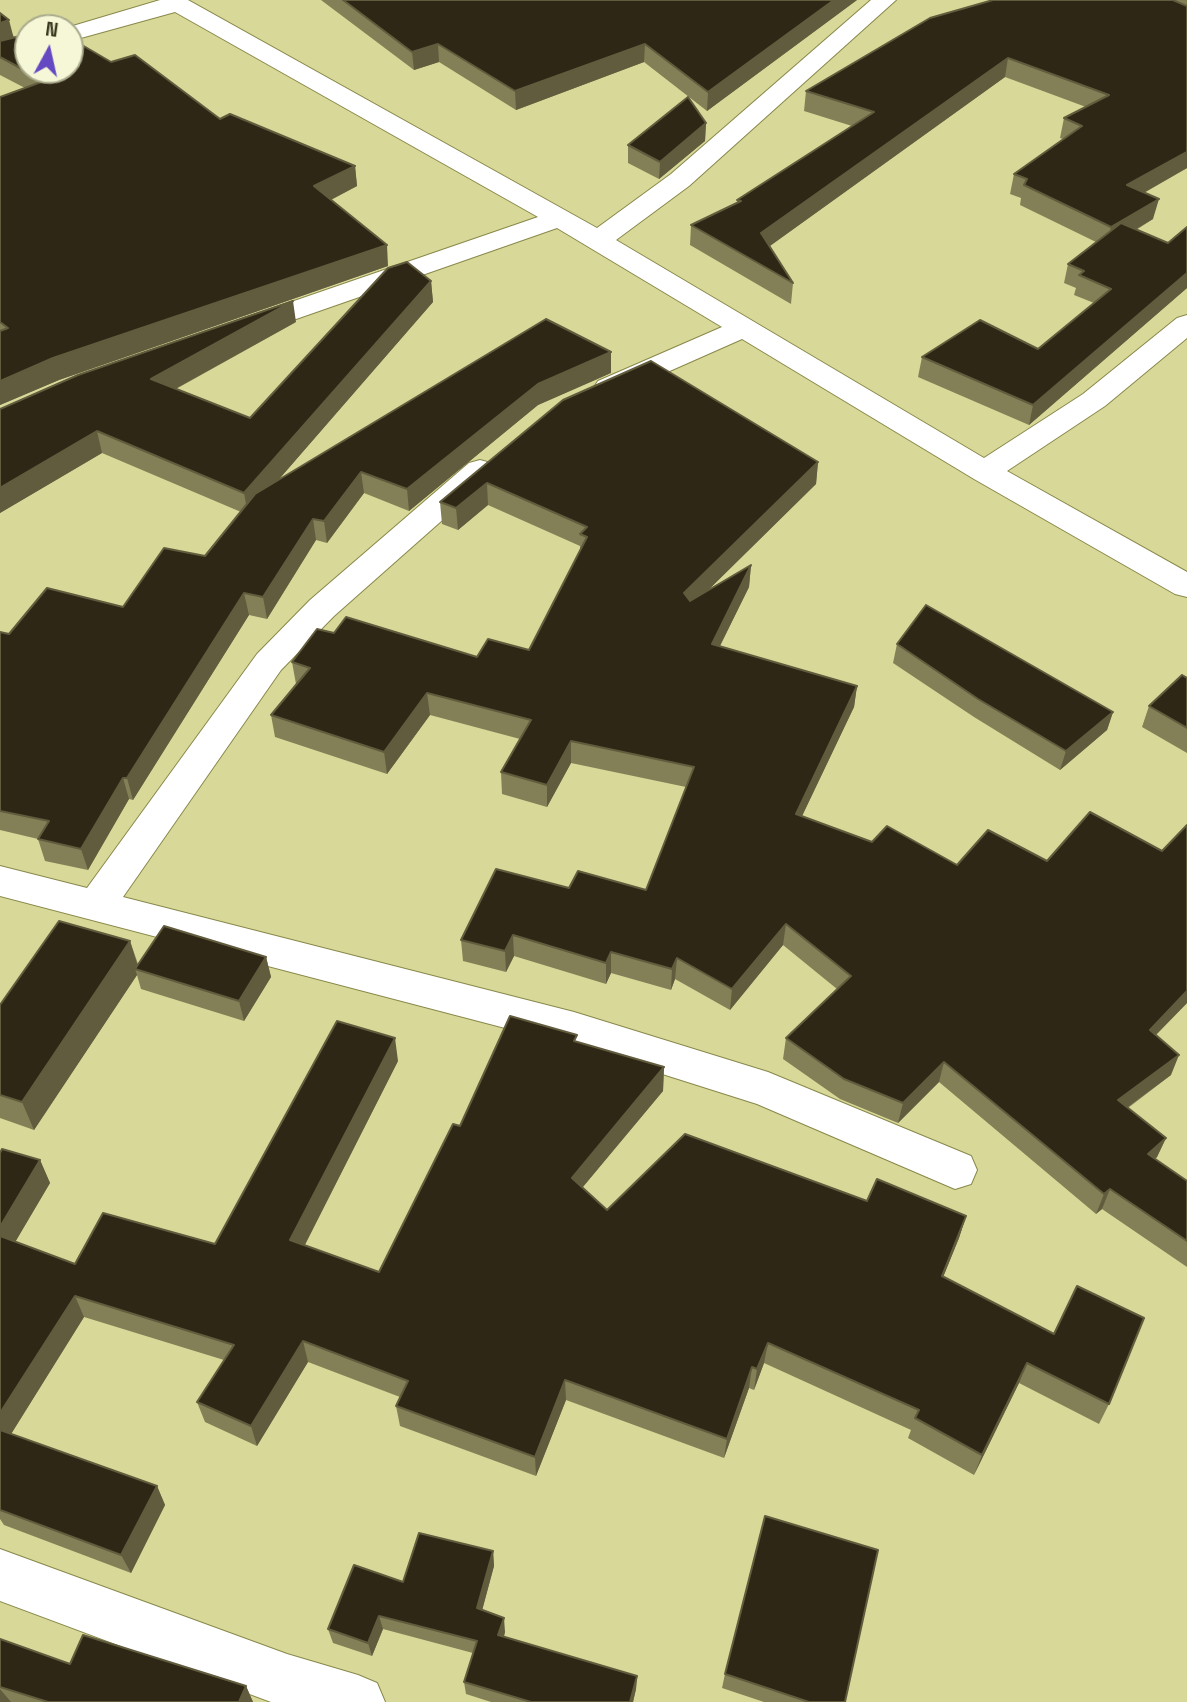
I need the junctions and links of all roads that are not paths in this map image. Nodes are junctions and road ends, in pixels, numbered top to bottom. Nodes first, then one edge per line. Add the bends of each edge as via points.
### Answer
1 (885, 0) edge
2 (175, 2) edge
3 (84, 30) edge
4 (560, 218) junction
5 (597, 241) junction
6 (1187, 324) edge
7 (745, 327) junction
8 (217, 337) edge
9 (575, 402) edge
10 (508, 448) edge
11 (985, 472) junction
12 (1187, 586) edge
13 (0, 881) edge
14 (96, 906) junction
15 (955, 1170) dead end
16 (0, 1575) edge
17 (284, 1692) edge
18 (358, 1702) edge

1 - 5 street via 680,180
2 - 3 street
2 - 4 street
4 - 5 street
4 - 8 street
5 - 7 street
6 - 11 street via 1094,400
7 - 9 street
7 - 11 street
10 - 14 street via 321,608 268,662
11 - 12 street
13 - 14 street
14 - 15 street via 574,1029 768,1090
16 - 17 street
17 - 18 street

